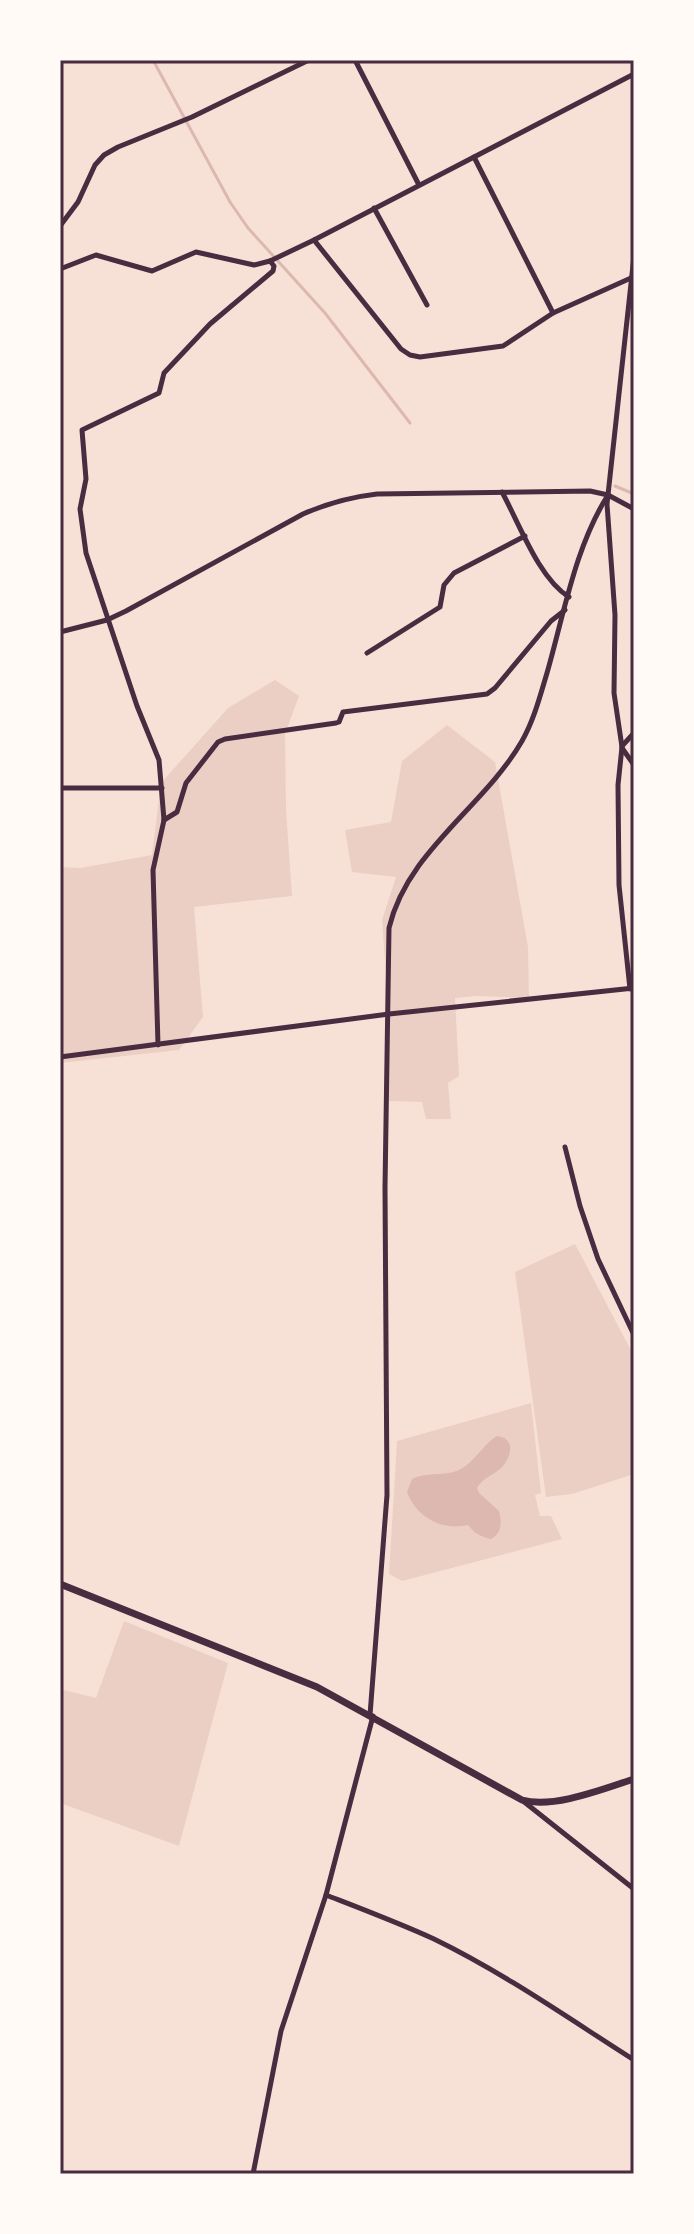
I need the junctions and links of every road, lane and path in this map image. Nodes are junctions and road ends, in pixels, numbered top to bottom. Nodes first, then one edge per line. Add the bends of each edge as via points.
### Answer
1 (309, 60) edge
2 (355, 60) edge
3 (634, 74) edge
4 (474, 157) junction
5 (419, 185) junction
6 (374, 208) junction
7 (60, 226) edge
8 (314, 240) junction
9 (634, 259) edge
10 (270, 261) junction
11 (60, 269) edge
12 (631, 278) junction
13 (427, 305) dead end
14 (553, 313) junction
15 (502, 492) junction
16 (608, 495) junction
17 (634, 509) edge
18 (525, 536) junction
19 (569, 597) junction
20 (565, 610) junction
21 (107, 620) junction
22 (60, 632) edge
23 (367, 653) dead end
24 (634, 733) edge
25 (622, 747) junction
26 (634, 765) edge
27 (60, 788) edge
28 (162, 788) junction
29 (164, 820) junction
30 (632, 989) edge
31 (389, 1014) junction
32 (158, 1045) junction
33 (60, 1057) edge
34 (565, 1147) dead end
35 (634, 1335) edge
36 (60, 1584) edge
37 (371, 1715) junction
38 (634, 1779) edge
39 (522, 1800) junction
40 (634, 1889) edge
41 (326, 1895) junction
42 (634, 2060) edge
43 (253, 2174) edge

1 - 7 street via 104,155
2 - 5 street
3 - 4 street
4 - 5 street
4 - 14 street
5 - 6 street
6 - 8 street
6 - 13 street
8 - 10 street
8 - 14 street via 410,355 503,346
9 - 12 street
10 - 11 street via 254,265 196,252 152,271 96,255
10 - 21 street via 273,271 210,324 164,373 159,393 82,430 82,539
12 - 14 street
12 - 16 street
15 - 16 street
15 - 18 street
15 - 21 street via 377,494 328,504
16 - 17 street
16 - 19 street
16 - 25 street via 614,693
18 - 19 street via 546,573
18 - 23 street via 454,573 444,585 440,607
19 - 20 street
20 - 29 street via 487,694 343,712 336,723 218,742 186,783 177,812
20 - 31 street via 523,738 504,769 410,877 394,907 389,928
21 - 22 street
21 - 28 street via 159,760
24 - 25 street
25 - 26 street
25 - 30 street via 619,885
27 - 28 street
28 - 29 street
29 - 32 street via 153,870
30 - 31 street
31 - 32 street
31 - 37 street via 387,1495
32 - 33 street
34 - 35 street via 598,1259
36 - 37 main road via 292,1676
37 - 39 main road
37 - 41 street
38 - 39 main road via 538,1804
39 - 40 street
41 - 42 street via 461,1953
41 - 43 street via 281,2031

